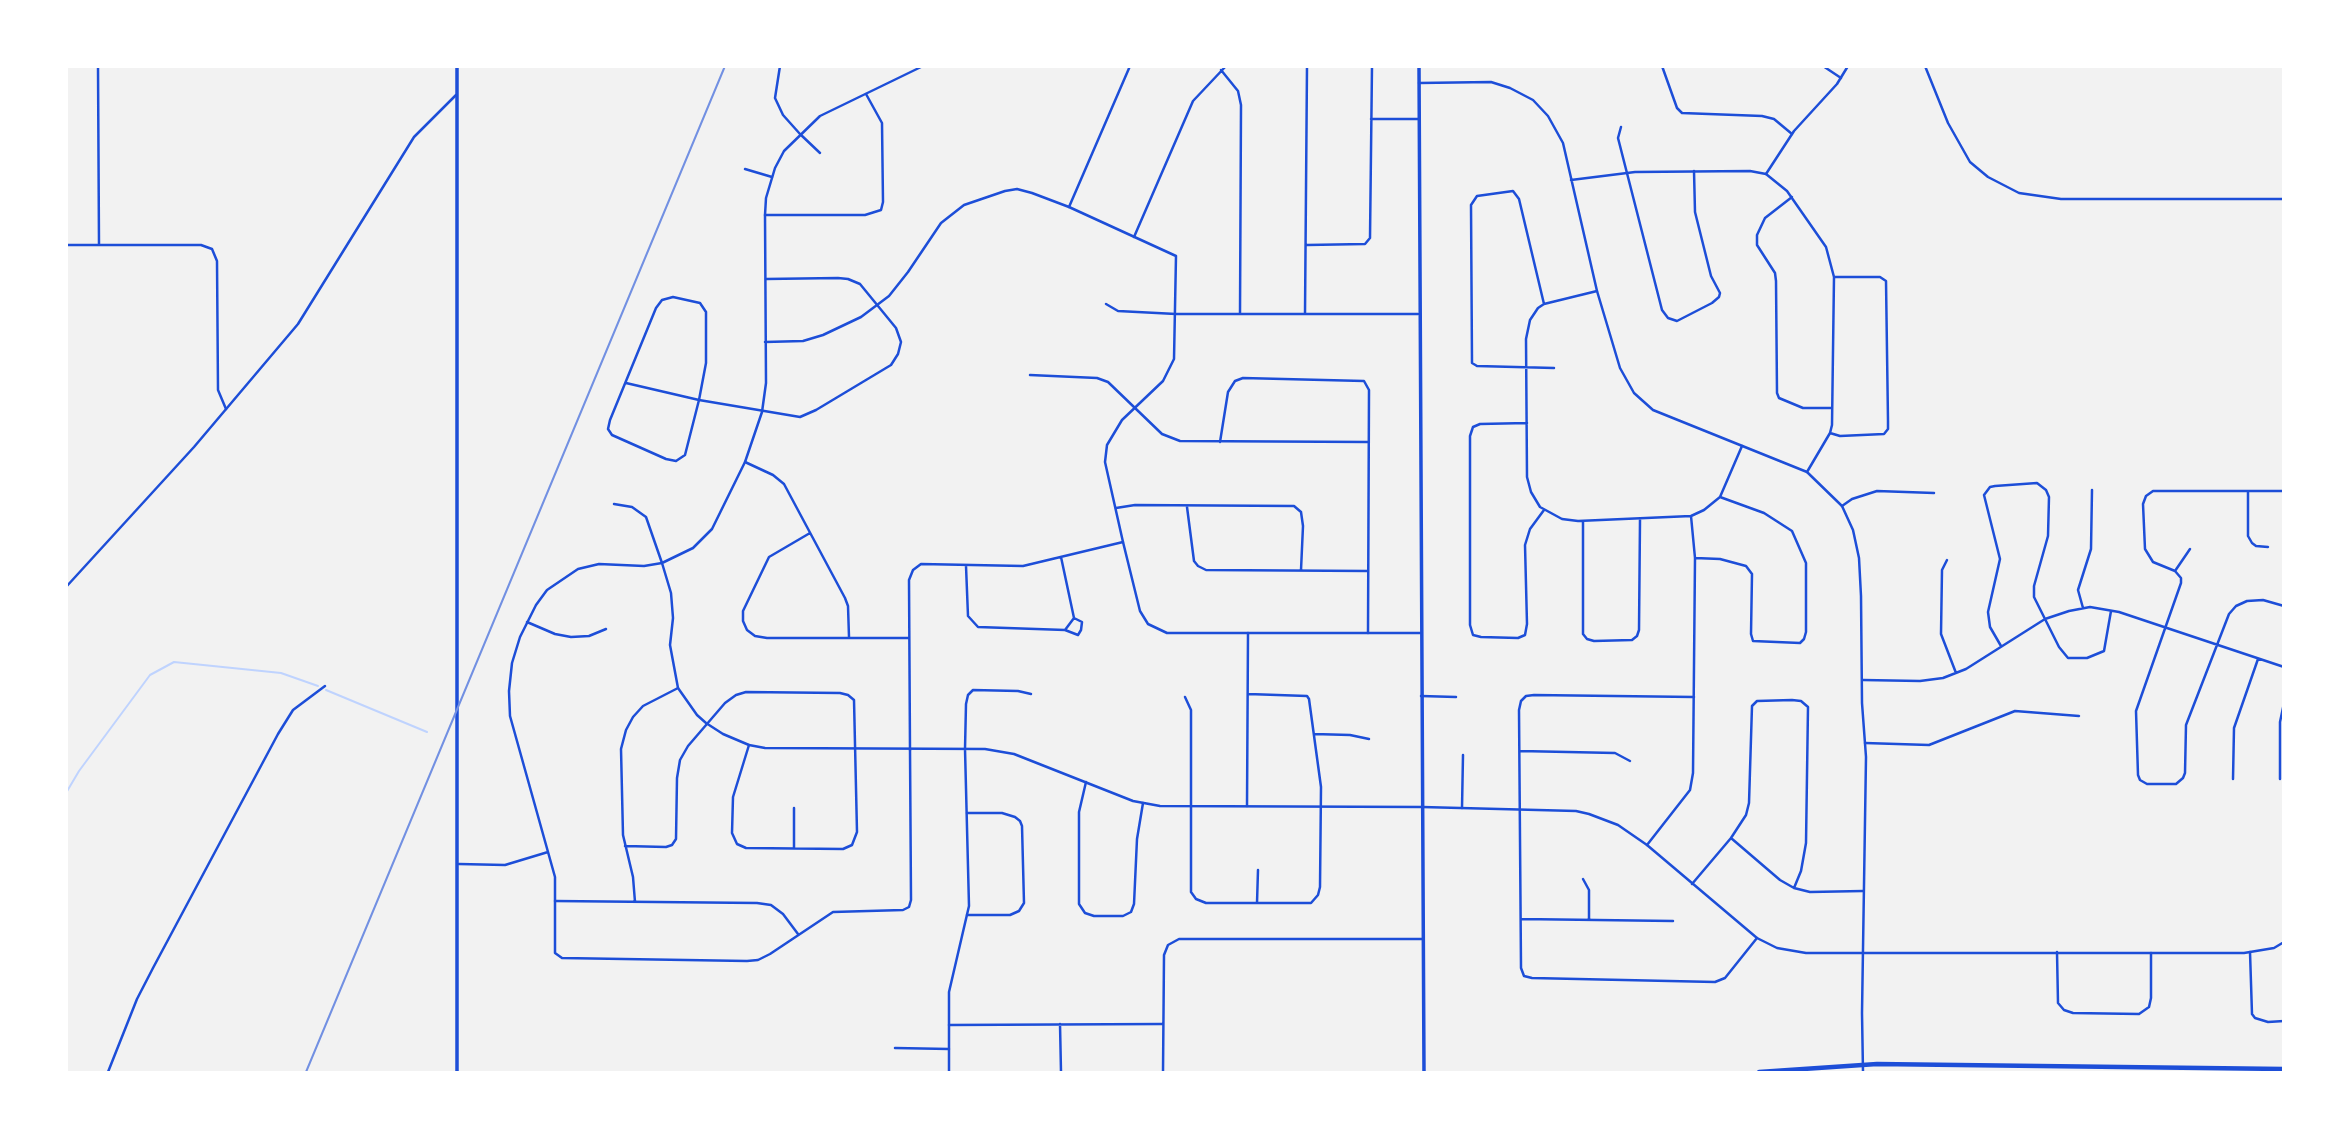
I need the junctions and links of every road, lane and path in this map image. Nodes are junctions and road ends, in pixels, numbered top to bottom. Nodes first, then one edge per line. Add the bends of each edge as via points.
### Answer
1 (98, 66) edge
2 (457, 66) edge
3 (780, 66) edge
4 (923, 66) edge
5 (1130, 66) edge
6 (1226, 66) edge
7 (1307, 66) edge
8 (1372, 66) edge
9 (1419, 66) edge
10 (1662, 66) edge
11 (1823, 66) edge
12 (1848, 66) edge
13 (1926, 66) edge
14 (1221, 70) junction
15 (1842, 78) junction
16 (1419, 83) junction
17 (458, 92) junction
18 (866, 94) junction
19 (1371, 119) junction
20 (1419, 119) junction
21 (1621, 127) dead end
22 (800, 134) junction
23 (1792, 134) junction
24 (820, 153) dead end
25 (745, 169) dead end
26 (1694, 171) junction
27 (1628, 173) junction
28 (1766, 174) junction
29 (772, 177) junction
30 (1571, 180) junction
31 (1791, 197) junction
32 (2284, 199) edge
33 (1069, 207) junction
34 (765, 215) junction
35 (1134, 237) junction
36 (66, 245) edge
37 (99, 245) junction
38 (1307, 245) junction
39 (1834, 277) junction
40 (766, 279) junction
41 (1597, 290) junction
42 (1106, 304) dead end
43 (1544, 304) junction
44 (876, 306) junction
45 (1240, 313) junction
46 (1305, 313) junction
47 (1176, 314) junction
48 (1418, 314) junction
49 (765, 342) junction
50 (1527, 366) junction
51 (1554, 368) dead end
52 (1030, 375) dead end
53 (626, 383) junction
54 (699, 400) junction
55 (1134, 407) junction
56 (1833, 408) junction
57 (226, 409) junction
58 (762, 412) junction
59 (1527, 423) junction
60 (1830, 433) junction
61 (1220, 442) junction
62 (1368, 442) junction
63 (1742, 446) junction
64 (745, 462) junction
65 (1807, 472) junction
66 (2092, 490) dead end
67 (2248, 491) junction
68 (2284, 491) edge
69 (1934, 493) dead end
70 (1720, 497) junction
71 (614, 504) dead end
72 (1187, 506) junction
73 (1842, 506) junction
74 (1116, 509) junction
75 (1544, 510) junction
76 (1691, 516) junction
77 (1640, 518) junction
78 (1583, 521) junction
79 (810, 533) junction
80 (1123, 542) junction
81 (2269, 547) dead end
82 (2190, 549) dead end
83 (1061, 557) junction
84 (1695, 558) junction
85 (1947, 560) dead end
86 (662, 563) junction
87 (967, 566) junction
88 (1301, 570) junction
89 (1367, 571) junction
90 (2175, 571) junction
91 (66, 587) edge
92 (2284, 606) edge
93 (2083, 608) junction
94 (2111, 611) junction
95 (1074, 618) junction
96 (2045, 619) junction
97 (527, 622) junction
98 (2166, 627) junction
99 (606, 629) dead end
100 (1065, 630) junction
101 (1248, 633) junction
102 (1368, 633) junction
103 (1421, 633) junction
104 (849, 637) junction
105 (909, 638) junction
106 (2217, 645) junction
107 (2001, 646) junction
108 (2258, 659) junction
109 (2284, 667) edge
110 (1956, 673) junction
111 (1863, 680) junction
112 (325, 686) dead end
113 (678, 688) junction
114 (1031, 694) dead end
115 (1248, 694) junction
116 (1421, 696) junction
117 (1185, 697) dead end
118 (1456, 697) dead end
119 (1694, 697) junction
120 (2284, 703) edge
121 (2079, 716) dead end
122 (706, 723) junction
123 (1314, 734) junction
124 (1369, 739) dead end
125 (1865, 743) junction
126 (749, 745) junction
127 (854, 749) junction
128 (965, 749) junction
129 (909, 750) junction
130 (1520, 751) junction
131 (1463, 755) dead end
132 (1630, 761) dead end
133 (2233, 779) dead end
134 (2280, 779) dead end
135 (1087, 782) junction
136 (1143, 803) junction
137 (1192, 806) junction
138 (1247, 806) junction
139 (1320, 807) junction
140 (1422, 807) junction
141 (794, 808) dead end
142 (1462, 808) junction
143 (1520, 809) junction
144 (967, 813) junction
145 (1731, 838) junction
146 (1647, 845) junction
147 (625, 846) junction
148 (794, 848) junction
149 (548, 852) junction
150 (458, 864) junction
151 (1258, 870) dead end
152 (1583, 879) dead end
153 (1692, 884) junction
154 (1794, 888) junction
155 (1863, 891) junction
156 (555, 901) junction
157 (635, 902) junction
158 (1257, 903) junction
159 (967, 915) junction
160 (1521, 919) junction
161 (1589, 920) junction
162 (1673, 920) dead end
163 (798, 934) junction
164 (1758, 938) junction
165 (1423, 939) junction
166 (2284, 942) edge
167 (2057, 952) junction
168 (2250, 952) junction
169 (1863, 953) junction
170 (2151, 953) junction
171 (2284, 1021) edge
172 (1060, 1024) junction
173 (1162, 1024) junction
174 (948, 1025) junction
175 (895, 1048) dead end
176 (949, 1049) junction
177 (1863, 1065) junction
178 (2284, 1069) edge
179 (108, 1073) edge
180 (457, 1073) edge
181 (949, 1073) edge
182 (1061, 1073) edge
183 (1163, 1073) edge
184 (1424, 1073) edge
185 (1759, 1073) edge
186 (1863, 1073) edge

1 - 37 street
2 - 17 main road
3 - 22 street via 775,98
4 - 18 street
5 - 33 street
6 - 14 street
7 - 38 street
8 - 19 street
9 - 16 main road
10 - 23 street via 1682,113 1762,116 1774,119
11 - 15 street
12 - 15 street
13 - 32 street via 1948,123 1970,162 2019,193 2061,199
14 - 35 street via 1193,101
14 - 45 street via 1238,91 1241,105
15 - 23 street
16 - 20 main road
16 - 30 street via 1491,82 1533,100 1563,143
17 - 57 street via 414,137 298,324
17 - 150 main road
18 - 22 street via 820,116
18 - 34 street via 882,123 881,210 865,215
19 - 20 street
19 - 38 street via 1370,238 1365,244
20 - 48 main road
21 - 27 street via 1618,138
22 - 24 street
22 - 29 street
23 - 28 street
25 - 29 street
26 - 27 street
26 - 27 street via 1695,212 1711,276 1720,293 1712,303 1677,321 1662,310
26 - 28 street
27 - 30 street
28 - 31 street
29 - 34 street
30 - 41 street
31 - 39 street via 1826,247
31 - 56 street via 1765,218 1757,235 1757,245 1775,273 1777,393 1803,408
33 - 35 street
33 - 44 street via 1017,190 964,205 941,223 908,272
34 - 40 street
35 - 47 street via 1176,256
36 - 37 street
37 - 57 street via 201,245 212,249 217,261 218,390
38 - 46 street
39 - 56 street
39 - 60 street via 1880,277 1886,281 1888,429 1876,435
40 - 44 street via 848,279 860,284
40 - 49 street
41 - 43 street
41 - 63 street via 1620,368 1634,393 1653,410
42 - 47 street via 1118,310
43 - 50 street via 1530,320
43 - 50 street via 1519,199 1513,191 1477,196 1471,205 1472,363
44 - 49 street via 824,335
44 - 58 street via 896,328 901,342 891,365 800,417
45 - 46 street
45 - 47 street
46 - 48 street
47 - 55 street via 1170,369
48 - 103 main road
49 - 58 street
50 - 51 street
50 - 59 street
52 - 55 street via 1097,378 1108,382
53 - 54 street
53 - 54 street via 608,429 666,459 676,461 685,455
53 - 54 street via 662,300 673,297 700,303 706,312 706,363
54 - 58 street
55 - 61 street via 1171,438
55 - 74 street via 1107,445 1105,462
56 - 60 street
57 - 91 street
58 - 64 street
59 - 75 street via 1527,477
59 - 75 street via 1480,424 1470,436 1473,635 1525,635 1525,545
60 - 65 street
61 - 62 street
61 - 62 street via 1231,386 1251,377 1364,381 1369,390
62 - 89 street
63 - 65 street
63 - 70 street
64 - 79 street via 784,484
64 - 86 street via 712,528 693,548
65 - 73 street
66 - 93 street via 2091,549 2078,590
67 - 68 street
67 - 81 street via 2248,536 2256,546
67 - 90 street via 2153,491 2146,496 2145,549 2153,562
69 - 73 street via 1877,491
70 - 76 street
70 - 84 street via 1764,513 1792,531 1806,563 1804,639 1800,643 1753,641 1752,574 1746,566
71 - 86 street via 632,507 646,517
72 - 74 street
72 - 88 street via 1198,566
72 - 88 street via 1294,506 1301,512 1303,526
73 - 111 street via 1859,558
74 - 80 street
75 - 78 street via 1562,519
76 - 77 street
76 - 84 street
77 - 78 street
77 - 78 street via 1639,631 1632,640 1594,641 1583,634
79 - 104 street via 845,598
79 - 104 street via 769,557 743,611 743,621 755,636
80 - 83 street
80 - 101 street via 1140,611 1148,624 1167,633
82 - 90 street
83 - 87 street via 1023,566
83 - 95 street
84 - 119 street
85 - 110 street via 1942,570 1941,634
86 - 97 street via 578,569 547,590
86 - 113 street via 671,593 670,645
87 - 100 street via 968,616 978,628
87 - 105 street via 921,565 913,570
88 - 89 street
89 - 102 street
90 - 98 street via 2181,583
92 - 106 street via 2263,600 2236,606
93 - 94 street
93 - 96 street
94 - 96 street via 2104,651 2087,658 2068,658
94 - 98 street
95 - 100 street
95 - 100 street via 1082,622 1078,635
96 - 107 street
96 - 107 street via 2034,591 2048,536 2049,497 2037,483 1990,488 1984,495 2000,559 1987,612
97 - 99 street via 571,637
97 - 149 street via 512,663 510,716
98 - 106 street
98 - 106 street via 2137,711 2138,775 2147,785 2176,784 2183,778 2186,725
101 - 102 street
101 - 115 street
102 - 103 street
103 - 116 main road
104 - 105 street
105 - 129 street
106 - 108 street
107 - 110 street
108 - 109 street
108 - 133 street via 2234,728
110 - 111 street via 1920,681
111 - 125 street
112 - 179 street via 293,710 278,734 137,999
113 - 122 street
113 - 147 street via 643,706 626,730 621,749
114 - 128 street via 973,690 966,704
115 - 123 street via 1307,696
115 - 138 street
116 - 118 street
116 - 140 main road
117 - 137 street via 1191,710
119 - 130 street via 1526,696 1519,710
119 - 146 street via 1690,790
120 - 134 street
121 - 125 street via 2015,711 1929,745
122 - 126 street
122 - 127 street via 725,703 746,692 840,693 854,700
122 - 147 street via 680,761 676,839 666,847
123 - 124 street
123 - 139 street
125 - 155 street
126 - 127 street
126 - 148 street via 733,797 733,839 746,848
127 - 129 street
127 - 148 street via 857,832 852,845
128 - 129 street
128 - 135 street via 1014,754
128 - 144 street
129 - 163 street via 909,906 903,910 833,912
130 - 132 street via 1615,753
130 - 143 street
131 - 142 street
135 - 136 street
135 - 136 street via 1079,812 1079,904 1085,913 1123,916 1131,912
136 - 137 street
137 - 138 street
137 - 158 street via 1191,892 1206,903
138 - 139 street
139 - 140 street
139 - 158 street via 1318,895 1311,903
140 - 142 street
140 - 165 main road
141 - 148 street
142 - 143 street
143 - 146 street via 1590,814 1618,825
143 - 160 street
144 - 159 street
144 - 159 street via 1002,813 1020,821 1024,903 1010,915
145 - 153 street
145 - 154 street
145 - 154 street via 1749,803 1752,706 1757,701 1801,701 1808,707 1806,843
146 - 153 street
147 - 157 street
149 - 150 street via 505,865
149 - 156 street
150 - 180 main road
151 - 158 street
152 - 161 street via 1589,890
153 - 164 street
154 - 155 street
155 - 169 street
156 - 157 street
156 - 163 street via 555,953 562,958 758,960
157 - 163 street via 771,905
159 - 174 street via 949,992
160 - 161 street
160 - 164 street via 1521,968 1524,976 1532,978 1715,982 1725,978
161 - 162 street
164 - 169 street via 1777,948 1806,953
165 - 173 street via 1179,939 1168,945 1164,955
165 - 184 main road
166 - 168 street
167 - 169 street
167 - 170 street
167 - 170 street via 2058,1003 2064,1010 2139,1014 2149,1007 2151,998
168 - 170 street
168 - 171 street via 2252,1014 2268,1022
169 - 177 street
172 - 173 street
172 - 174 street
172 - 182 street
173 - 183 street
174 - 176 street
175 - 176 street
176 - 181 street
177 - 178 highway
177 - 185 highway
177 - 186 street

